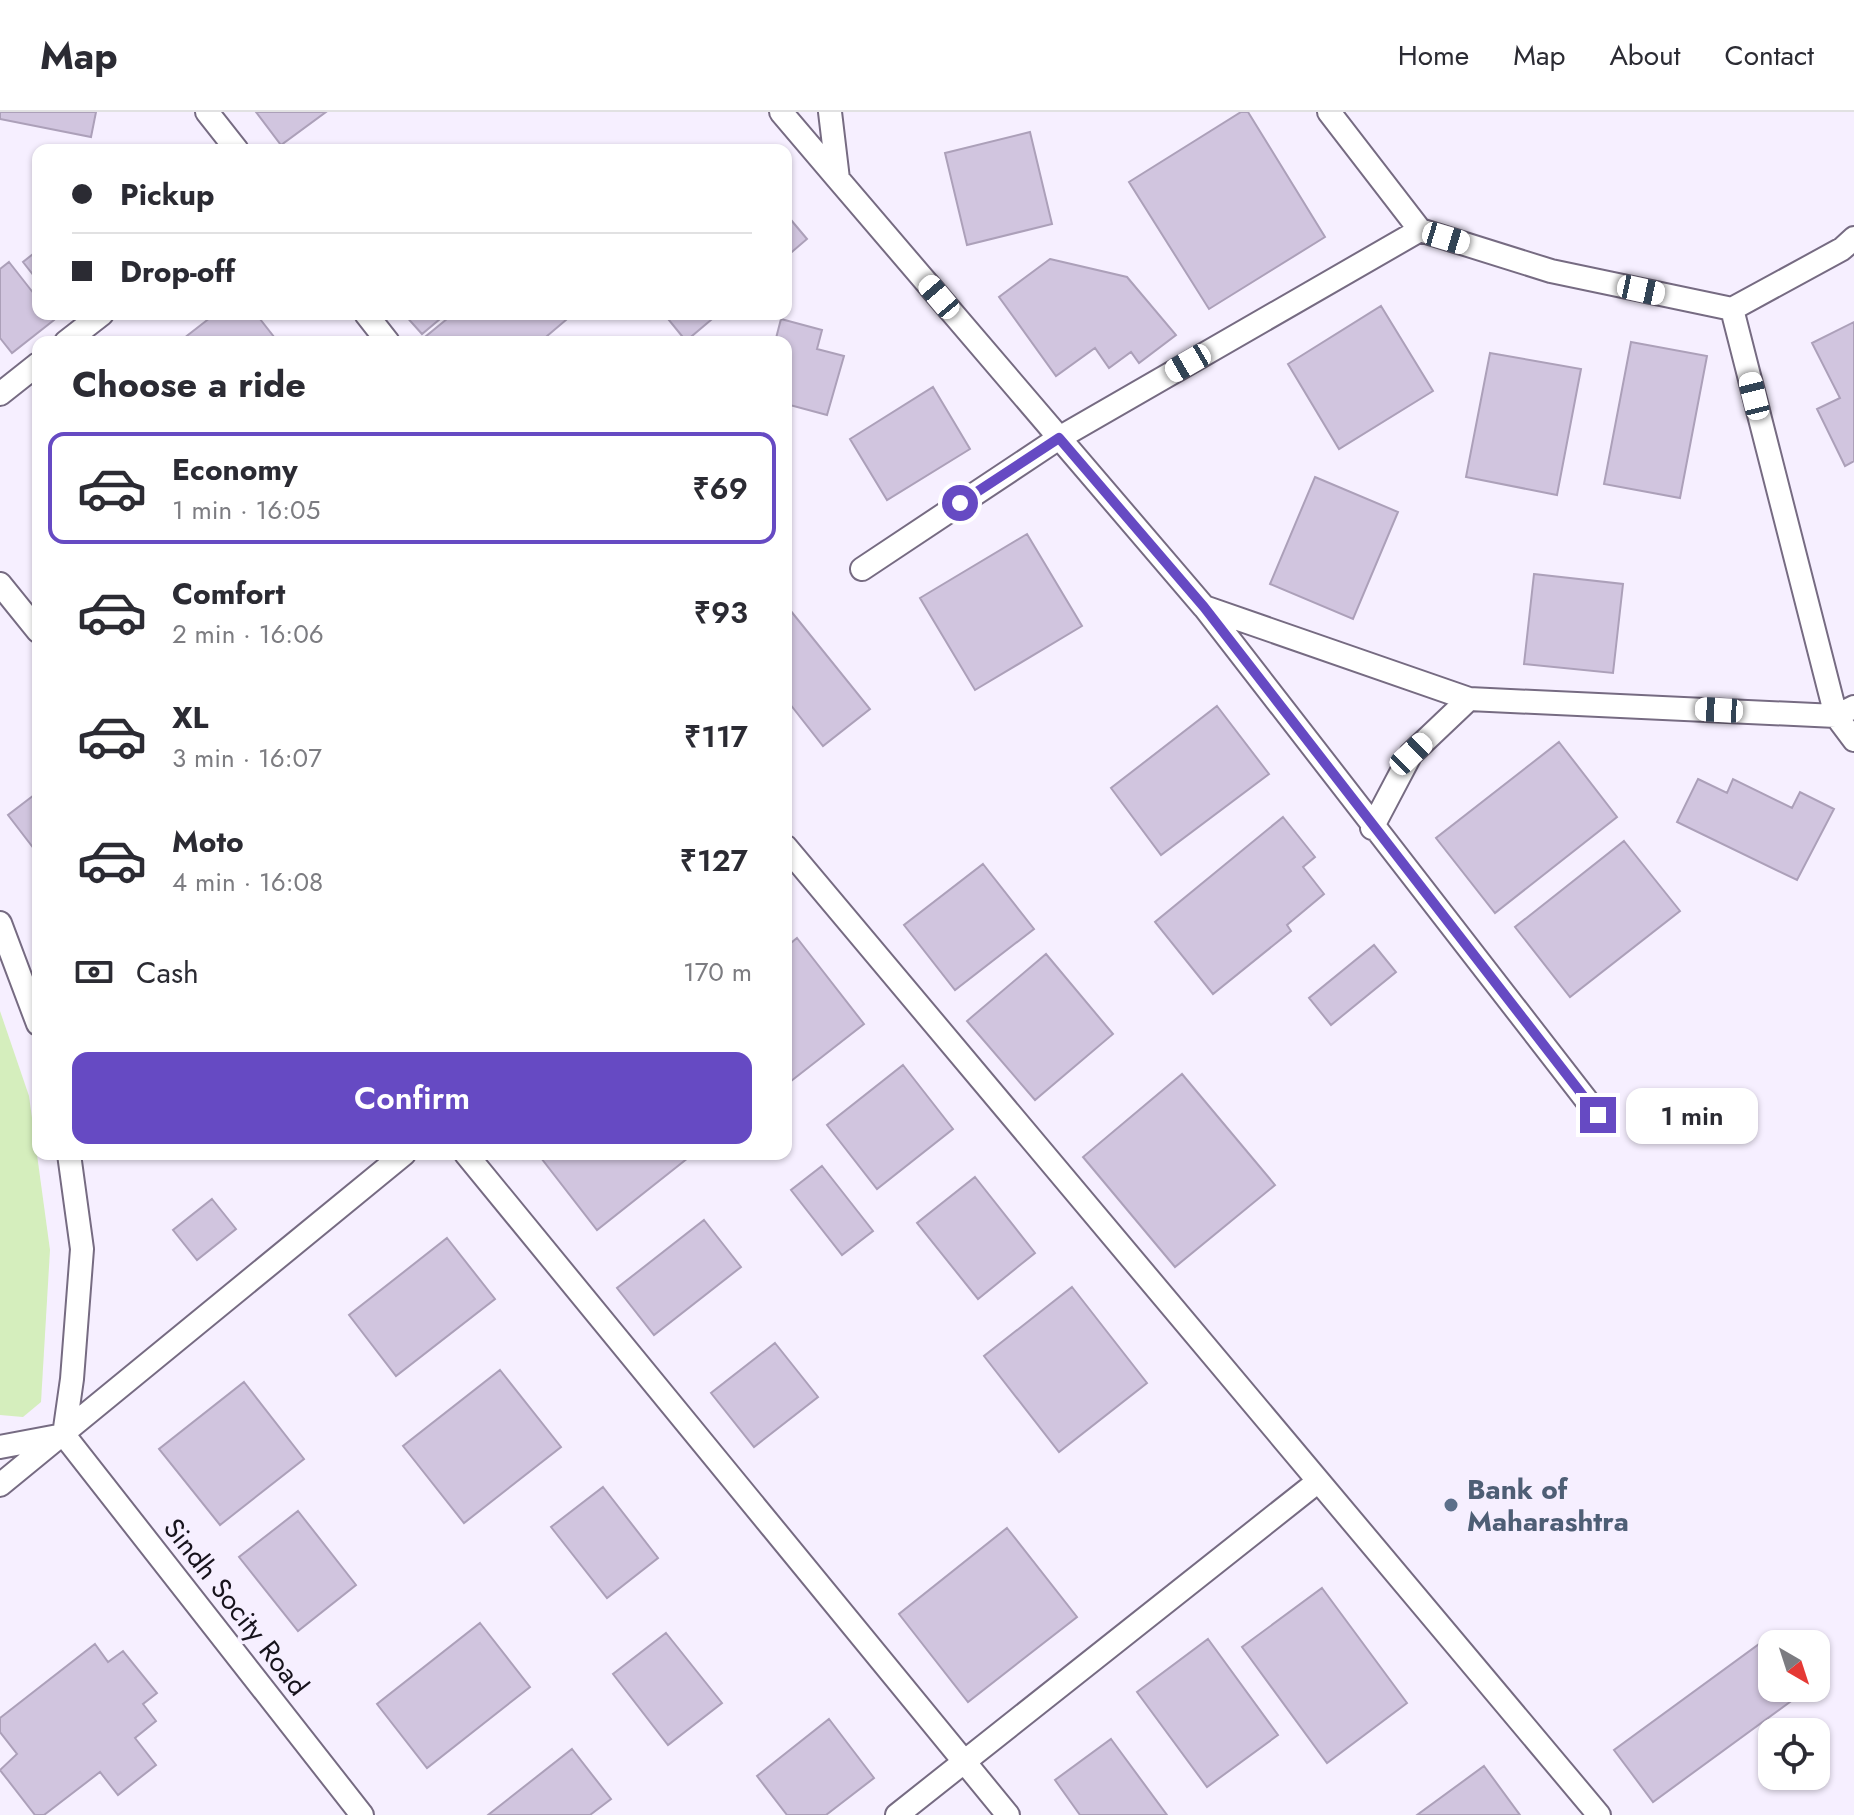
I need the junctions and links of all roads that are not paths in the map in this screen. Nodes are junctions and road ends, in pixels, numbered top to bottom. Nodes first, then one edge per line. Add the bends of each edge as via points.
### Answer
1 (207, 112) edge
2 (781, 112) edge
3 (830, 112) edge
4 (1329, 112) edge
5 (232, 144) edge
6 (838, 179) junction
7 (1420, 230) junction
8 (1854, 238) edge
9 (1732, 309) junction
10 (94, 320) edge
11 (371, 320) edge
12 (74, 336) edge
13 (383, 336) edge
14 (32, 369) edge
15 (0, 394) edge
16 (1059, 438) junction
17 (862, 569) dead end
18 (0, 584) edge
19 (1204, 607) junction
20 (32, 624) edge
21 (1469, 699) junction
22 (1845, 711) edge
23 (1854, 740) edge
24 (1372, 828) junction
25 (792, 859) edge
26 (0, 923) edge
27 (32, 1008) edge
28 (1598, 1115) dead end
29 (70, 1160) edge
30 (397, 1160) edge
31 (471, 1160) edge
32 (64, 1435) junction
33 (0, 1447) edge
34 (1316, 1483) junction
35 (0, 1485) edge
36 (963, 1760) junction
37 (362, 1815) edge
38 (897, 1815) edge
39 (1008, 1815) edge
40 (1599, 1815) edge

1 - 5 lane
2 - 6 lane
3 - 6 lane
4 - 7 lane
6 - 16 lane
7 - 9 lane via 1551,271
7 - 16 lane
8 - 9 lane
9 - 22 lane
10 - 12 lane
11 - 13 lane
14 - 15 lane
16 - 17 lane
16 - 19 lane
18 - 20 lane
19 - 21 lane
19 - 24 lane
21 - 22 lane
21 - 24 lane via 1411,754
22 - 23 lane
24 - 28 lane
25 - 34 lane
26 - 27 lane
29 - 32 lane via 82,1249
30 - 32 lane
31 - 36 lane
32 - 33 lane
32 - 35 lane
32 - 37 lane, Sindh Socity Road
34 - 36 lane
34 - 40 lane
36 - 38 lane
36 - 39 lane

